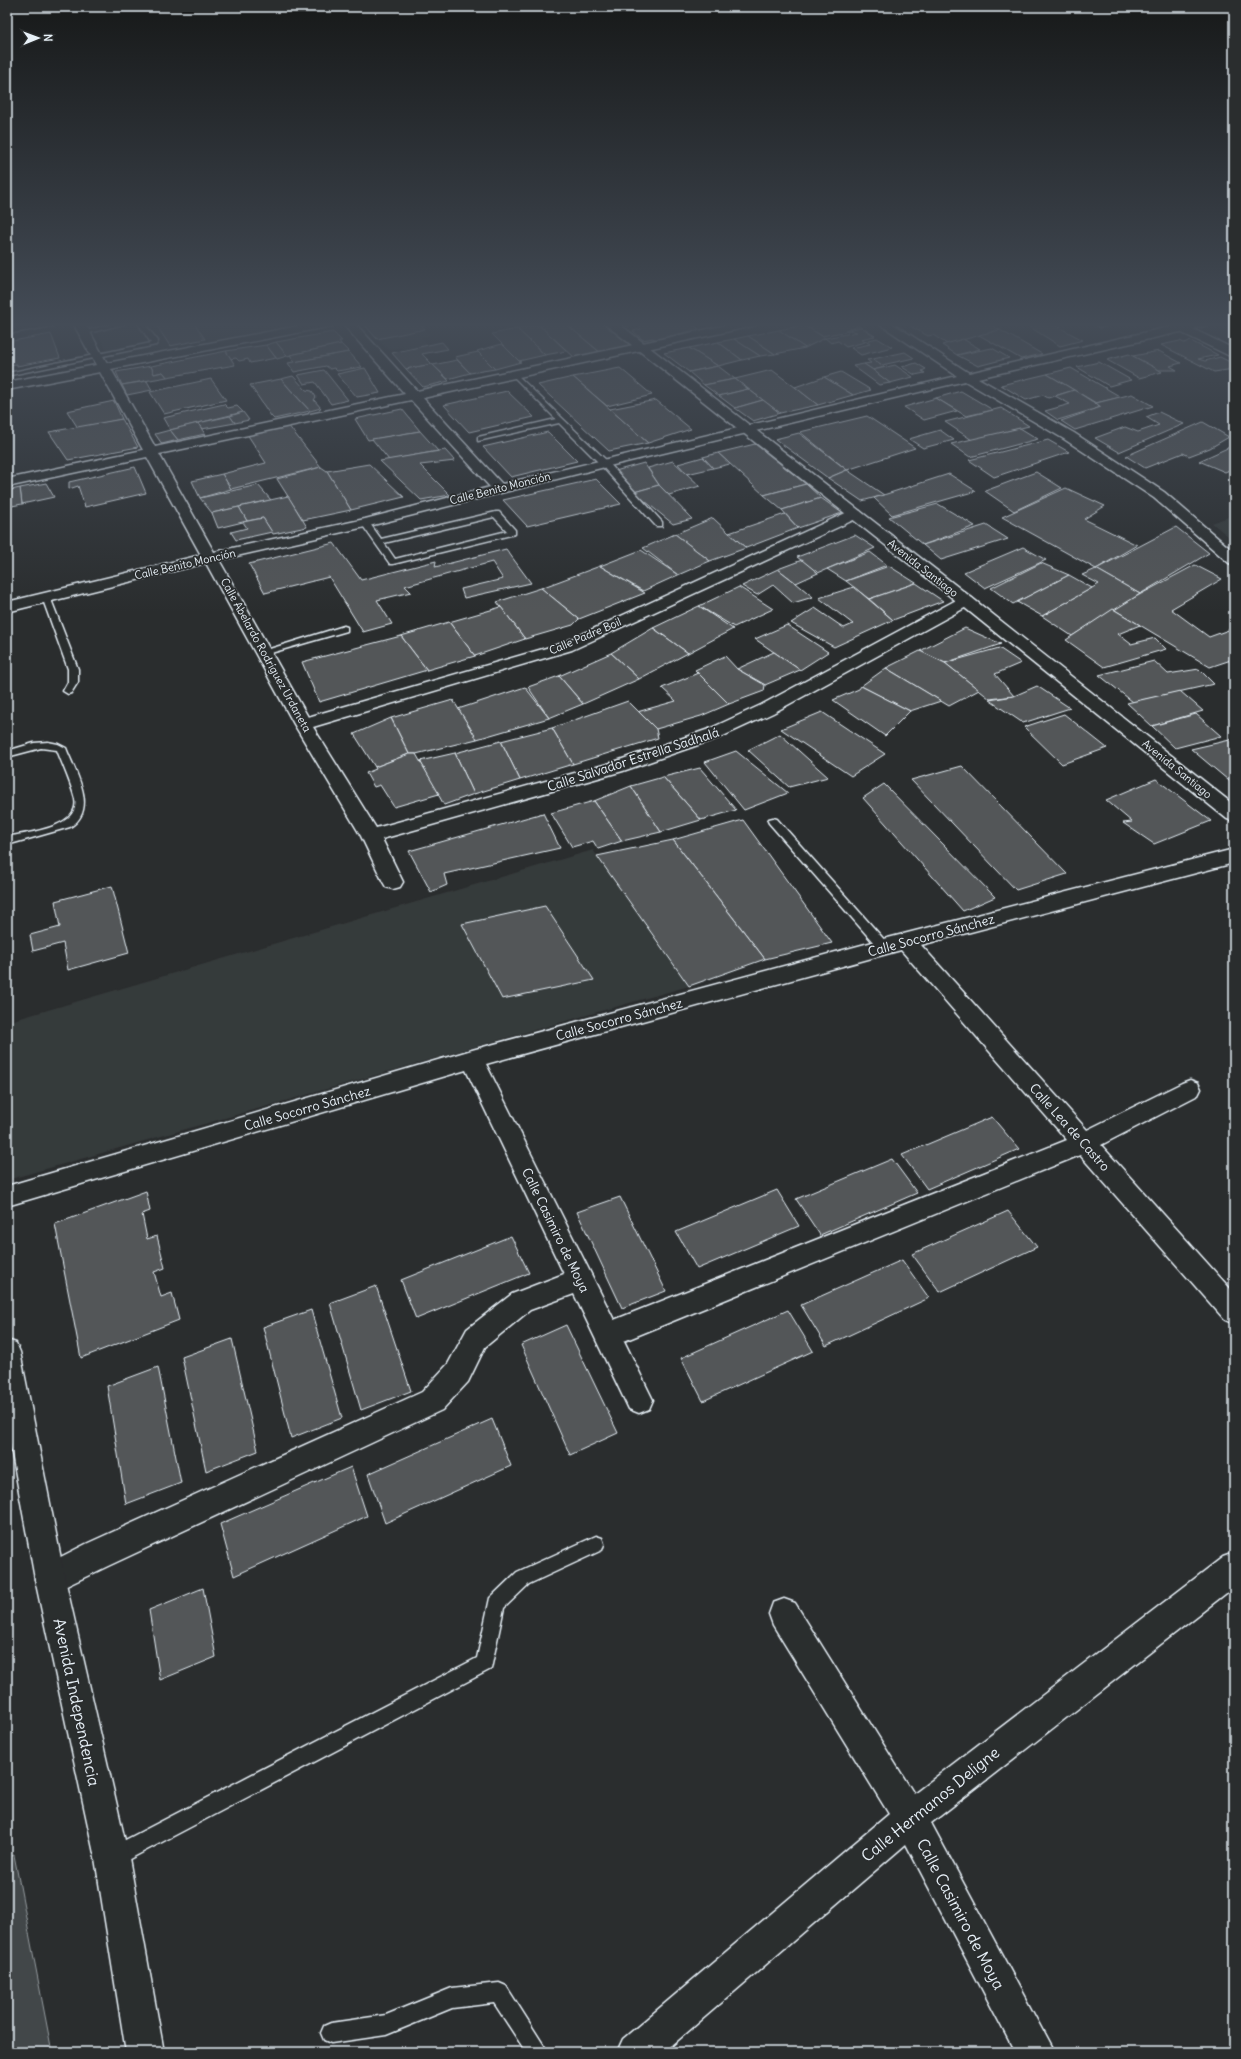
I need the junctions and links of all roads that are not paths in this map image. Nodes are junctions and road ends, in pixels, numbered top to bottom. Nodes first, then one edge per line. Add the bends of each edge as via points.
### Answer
1 (135, 419) edge
2 (306, 419) edge
3 (435, 419) edge
4 (734, 419) edge
5 (794, 419) edge
6 (1040, 419) edge
7 (561, 420) joint
8 (748, 430) junction
9 (482, 439) dead end
10 (153, 452) junction
11 (604, 463) junction
12 (7, 483) edge
13 (498, 488) junction
14 (855, 514) junction
15 (365, 523) junction
16 (659, 524) dead end
17 (380, 542) junction
18 (212, 557) junction
19 (1234, 560) edge
20 (46, 597) junction
21 (966, 601) junction
22 (7, 606) edge
23 (344, 629) dead end
24 (264, 652) junction
25 (68, 691) dead end
26 (304, 724) junction
27 (7, 754) edge
28 (1234, 815) edge
29 (773, 822) dead end
30 (371, 836) junction
31 (7, 841) edge
32 (1234, 856) edge
33 (393, 882) dead end
34 (906, 942) junction
35 (884, 947) junction
36 (472, 1059) junction
37 (1190, 1089) dead end
38 (1084, 1143) junction
39 (7, 1196) edge
40 (581, 1280) junction
41 (1234, 1312) edge
42 (608, 1336) junction
43 (7, 1352) edge
44 (639, 1400) dead end
45 (596, 1544) dead end
46 (1234, 1568) edge
47 (50, 1578) junction
48 (784, 1614) dead end
49 (910, 1818) junction
50 (112, 1858) junction
51 (331, 2033) dead end
52 (145, 2052) edge
53 (538, 2052) edge
54 (636, 2052) edge
55 (1035, 2052) edge

1 - 10 street, Calle Abelardo Rodríguez Urdaneta
2 - 10 street
3 - 13 street
4 - 8 street, Avenida Santiago
5 - 8 street, Calle Benito Monción
6 - 19 street via 1159,495
7 - 9 lane
7 - 11 lane
8 - 11 street, Calle Benito Monción
8 - 14 street, Avenida Santiago
10 - 12 street
10 - 18 street, Calle Abelardo Rodríguez Urdaneta
11 - 13 street, Calle Benito Monción
11 - 16 lane
13 - 15 street, Calle Benito Monción
14 - 21 street, Avenida Santiago
14 - 26 street, Calle Padre Boil via 566,647
15 - 17 lane
15 - 18 street, Calle Benito Monción
17 - 17 lane via 393,562 512,532 496,514
18 - 20 street, Calle Benito Monción
18 - 24 street, Calle Abelardo Rodríguez Urdaneta
20 - 22 street, Calle Benito Monción
20 - 25 lane via 73,669
21 - 28 street, Avenida Santiago
21 - 30 street, Calle Salvador Estrella Sadhalá via 767,710 715,733 617,767
23 - 24 lane
24 - 26 street, Calle Abelardo Rodríguez Urdaneta
26 - 30 street, Calle Abelardo Rodríguez Urdaneta
27 - 31 lane via 44,744 61,748 81,807 72,822
29 - 35 lane
30 - 33 street, Calle Abelardo Rodríguez Urdaneta
32 - 34 street, Calle Socorro Sánchez
34 - 35 street, Calle Socorro Sánchez
34 - 38 street, Calle Lea de Castro
35 - 36 street, Calle Socorro Sánchez
36 - 39 street, Calle Socorro Sánchez
36 - 40 street, Calle Casimiro de Moya
37 - 38 street
38 - 41 street, Calle Lea de Castro
38 - 42 street
40 - 42 street, Calle Casimiro de Moya
40 - 47 street via 521,1302 476,1338 458,1373 432,1401
42 - 44 street, Calle Casimiro de Moya
43 - 47 street, Avenida Independencia
45 - 50 lane via 523,1578 496,1604 485,1664
46 - 49 street, Calle Hermanos Deligne
47 - 50 street, Avenida Independencia
48 - 49 street, Calle Casimiro de Moya
49 - 54 street, Calle Hermanos Deligne
49 - 55 street, Calle Casimiro de Moya
50 - 52 street, Avenida Independencia
51 - 53 lane via 386,2025 452,1998 499,1993

